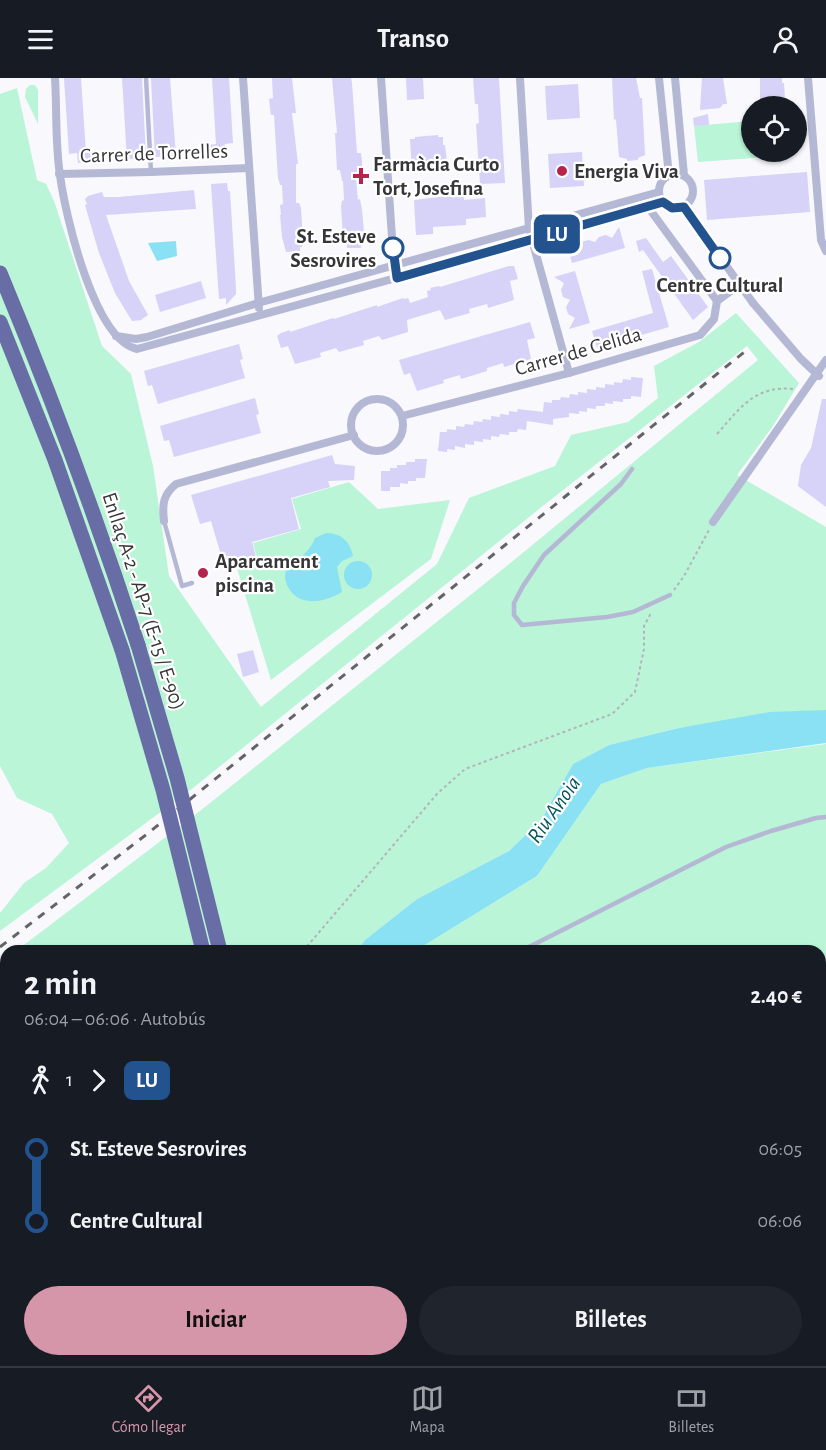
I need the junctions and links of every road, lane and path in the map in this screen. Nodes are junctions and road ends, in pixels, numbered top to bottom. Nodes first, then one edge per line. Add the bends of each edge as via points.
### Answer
1 (55, 78) edge
2 (146, 78) edge
3 (243, 78) edge
4 (381, 78) edge
5 (520, 78) edge
6 (659, 78) edge
7 (675, 78) edge
8 (808, 78) edge
9 (249, 168) junction
10 (152, 172) junction
11 (59, 174) junction
12 (684, 175) junction
13 (669, 176) junction
14 (659, 192) junction
15 (663, 202) junction
16 (648, 207) junction
17 (684, 207) junction
18 (529, 229) junction
19 (531, 241) junction
20 (826, 251) edge
21 (394, 266) junction
22 (0, 273) edge
23 (397, 278) junction
24 (739, 285) junction
25 (717, 302) junction
26 (258, 303) junction
27 (262, 316) junction
28 (0, 322) edge
29 (115, 336) junction
30 (826, 360) edge
31 (569, 373) junction
32 (822, 379) edge
33 (806, 390) junction
34 (402, 416) junction
35 (717, 434) dead end
36 (354, 435) junction
37 (632, 469) dead end
38 (165, 521) joint
39 (713, 522) joint
40 (192, 583) dead end
41 (670, 595) junction
42 (826, 817) edge
43 (202, 945) edge
44 (219, 945) edge
45 (308, 945) edge
46 (533, 945) edge

1 - 11 street
2 - 10 lane
3 - 9 street
4 - 21 street
5 - 18 street
6 - 13 street
7 - 12 street
8 - 20 street via 821,240
9 - 10 street, Carrer de Torrelles
9 - 26 street
10 - 11 street, Carrer de Torrelles
11 - 29 street via 77,253
12 - 13 street
12 - 17 street via 692,183 694,194
13 - 14 street
14 - 15 street
14 - 18 street
15 - 16 street
15 - 17 street via 672,208
16 - 19 street
16 - 25 street
17 - 24 street
18 - 19 street
18 - 21 street
19 - 23 street
19 - 31 street
21 - 23 street
21 - 26 street
22 - 44 highway, Enllaç A-2 - AP-7 (E-15 / E-90), bridge via 83,485 138,645 177,778
23 - 27 street
24 - 25 street, Carrer de Gelida
24 - 32 street, bridge
25 - 31 street, Carrer de Gelida via 714,319 700,335
26 - 27 street
26 - 29 street via 147,337
27 - 29 street via 146,348 129,348
28 - 43 highway, Enllaç A-2 - AP-7 (E-15 / E-90), bridge via 55,460 122,650 161,780
30 - 33 street
31 - 34 street, Carrer de Gelida
33 - 35 path via 782,387 760,392
33 - 39 street
34 - 36 street via 402,434 391,447 374,451 365,448
34 - 36 street via 392,404 368,401 355,411
36 - 38 street via 176,484 164,498
37 - 41 lane via 621,484 544,555 514,603 514,615 522,625 607,618 633,612
38 - 40 lane via 182,586
39 - 41 path
41 - 45 path via 644,626 644,649 635,692 612,714 465,769 437,794
42 - 46 lane via 726,847

